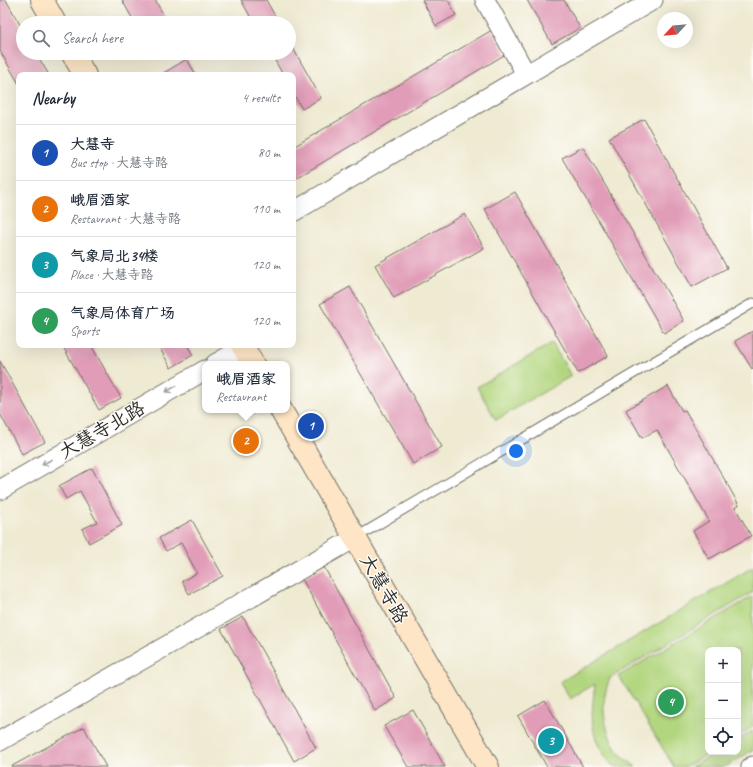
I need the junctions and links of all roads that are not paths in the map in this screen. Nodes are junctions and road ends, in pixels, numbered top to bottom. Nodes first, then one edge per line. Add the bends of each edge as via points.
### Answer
1 (42, 0) edge
2 (484, 0) edge
3 (653, 0) edge
4 (51, 16) edge
5 (76, 60) edge
6 (83, 72) edge
7 (526, 74) junction
8 (296, 210) edge
9 (753, 303) edge
10 (246, 352) edge
11 (223, 361) edge
12 (202, 372) edge
13 (283, 413) edge
14 (0, 490) edge
15 (355, 538) junction
16 (0, 741) edge
17 (488, 767) edge

1 - 4 street
2 - 7 street
3 - 7 street
5 - 6 street
7 - 8 street
9 - 15 lane
10 - 11 street
12 -> 14 street, 大慧寺北路
13 - 15 street, 大慧寺路
15 - 16 street
15 - 17 street, 大慧寺路

